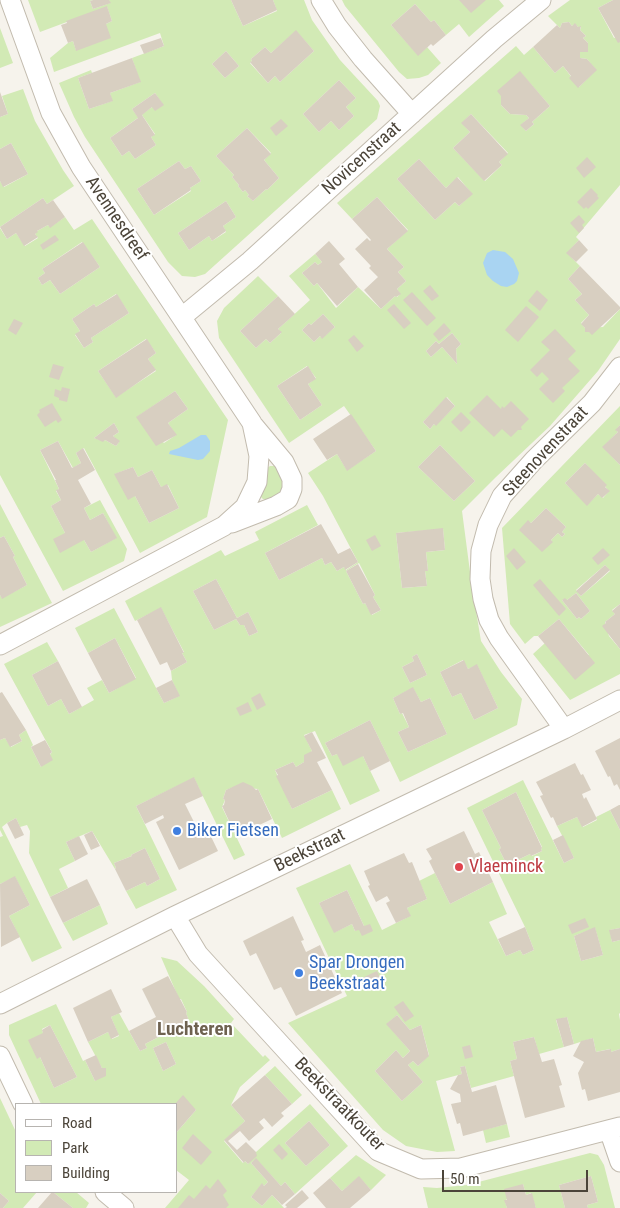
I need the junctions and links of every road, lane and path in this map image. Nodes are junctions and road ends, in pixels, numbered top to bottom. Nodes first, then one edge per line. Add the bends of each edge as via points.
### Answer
1 (10, 0) edge
2 (322, 0) edge
3 (541, 0) edge
4 (412, 114) junction
5 (182, 317) junction
6 (620, 366) edge
7 (252, 423) junction
8 (224, 526) junction
9 (0, 645) edge
10 (620, 700) edge
11 (564, 729) junction
12 (175, 916) junction
13 (0, 1004) edge
14 (0, 1056) edge
15 (23, 1103) edge
16 (615, 1128) edge
17 (620, 1162) edge
18 (106, 1193) edge
19 (124, 1208) edge

1 - 5 street, Avennesdreef via 51,113 81,167
2 - 4 street via 337,26 363,59
3 - 4 street, Novicenstraat
4 - 5 street, Novicenstraat via 250,261
5 - 7 street, Avennesdreef
6 - 11 street, Steenovenstraat via 592,403 502,496 488,524 481,551 480,579 489,620
7 - 8 street, Avennesdreef via 260,456 257,482 245,506
7 - 8 street, Avennesdreef via 284,462 292,479 292,490 288,499 276,506
8 - 9 street, Avennesdreef
10 - 11 street, Beekstraat
11 - 12 street, Beekstraat
12 - 13 street, Beekstraat
12 - 16 street, Beekstraatkouter via 198,954 378,1151 421,1168 462,1168
14 - 15 street
16 - 17 street
18 - 19 street

